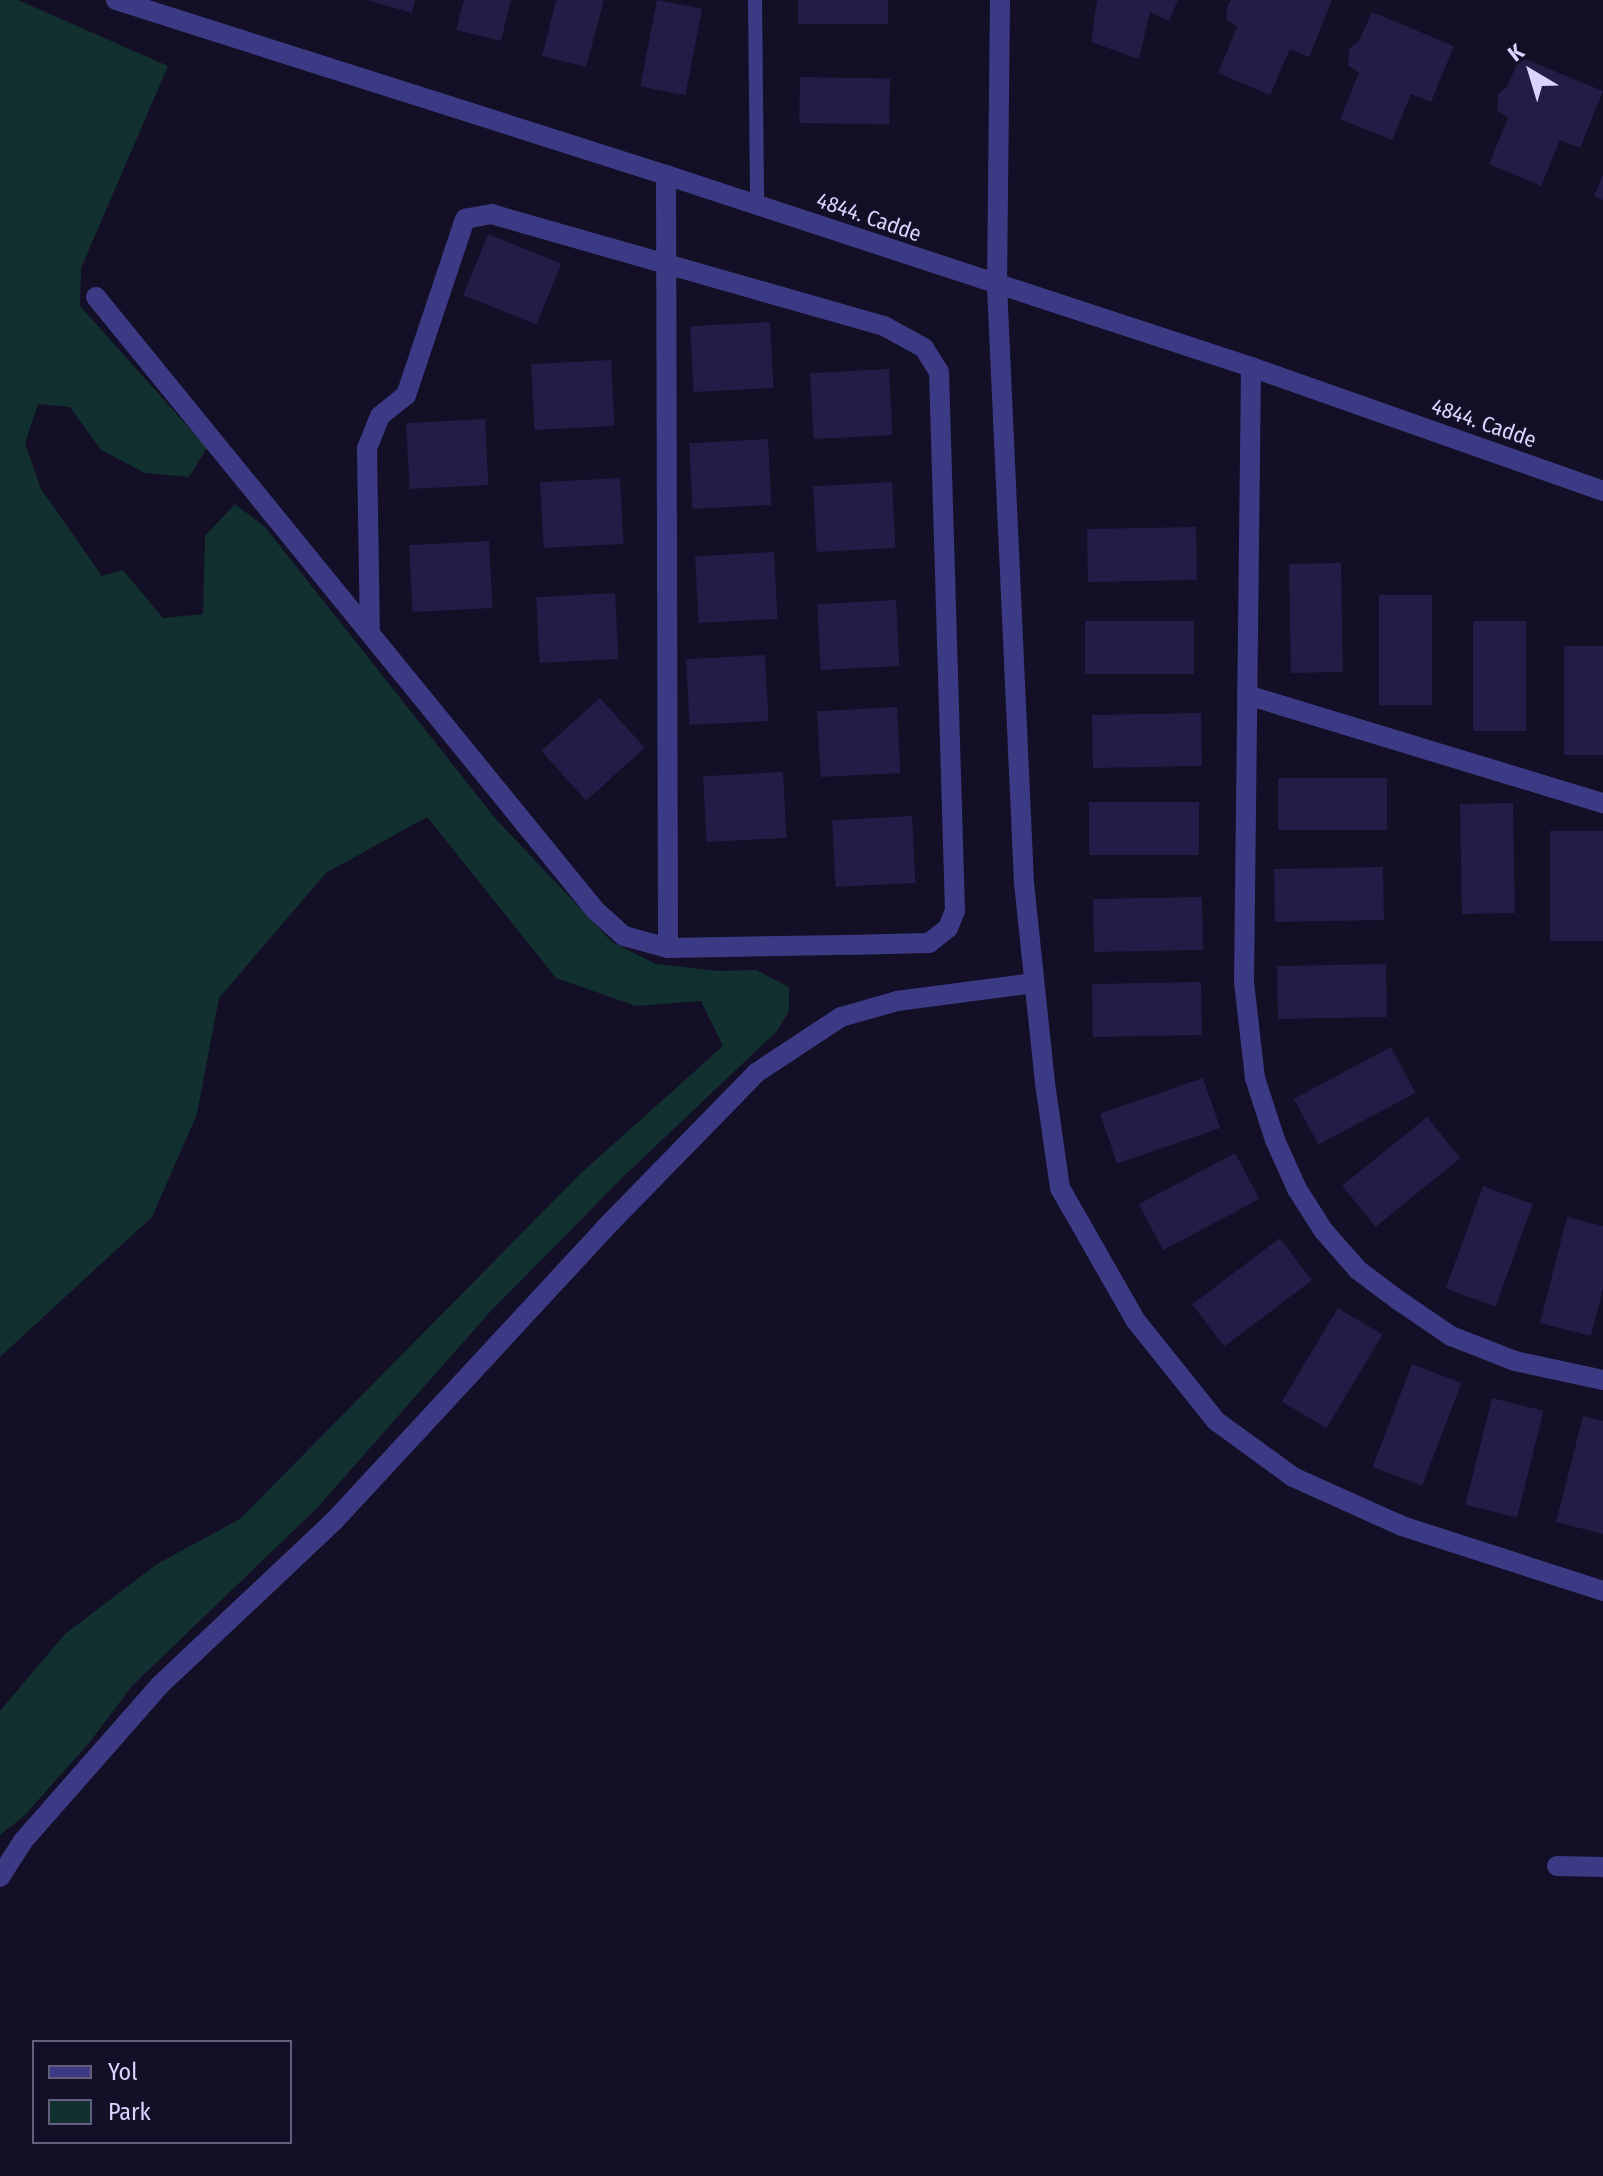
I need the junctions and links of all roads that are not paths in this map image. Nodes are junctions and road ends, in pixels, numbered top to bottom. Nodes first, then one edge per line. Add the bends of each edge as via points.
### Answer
1 (116, 0) edge
2 (755, 0) edge
3 (1000, 0) edge
4 (666, 175) junction
5 (757, 205) junction
6 (666, 264) junction
7 (997, 286) junction
8 (96, 297) dead end
9 (1251, 367) junction
10 (1603, 491) edge
11 (370, 633) junction
12 (1247, 695) junction
13 (1603, 803) edge
14 (668, 948) junction
15 (1034, 983) junction
16 (1603, 1380) edge
17 (1603, 1591) edge
18 (1557, 1866) dead end
19 (1603, 1867) edge
20 (0, 1877) edge

1 - 4 street, 4844. Cadde
2 - 5 lane
3 - 7 street
4 - 5 street, 4844. Cadde
4 - 6 street
5 - 7 street, 4844. Cadde
6 - 11 street via 492,214 465,219 406,395 380,416 367,449
6 - 14 street
6 - 14 street via 884,326 924,348 939,372 955,911 948,928 929,943
7 - 9 street, 4844. Cadde
7 - 15 street via 1024,883
8 - 11 street
9 - 10 street, 4844. Cadde
9 - 12 street
11 - 14 street via 595,910 624,936
12 - 13 street
12 - 16 street via 1244,982 1255,1078 1297,1189 1358,1270 1451,1336 1515,1361
15 - 17 street via 1060,1188 1136,1321 1216,1421 1293,1477 1402,1526
15 - 20 street via 897,1001 841,1017 756,1073 334,1521 160,1685 23,1841
18 - 19 street

